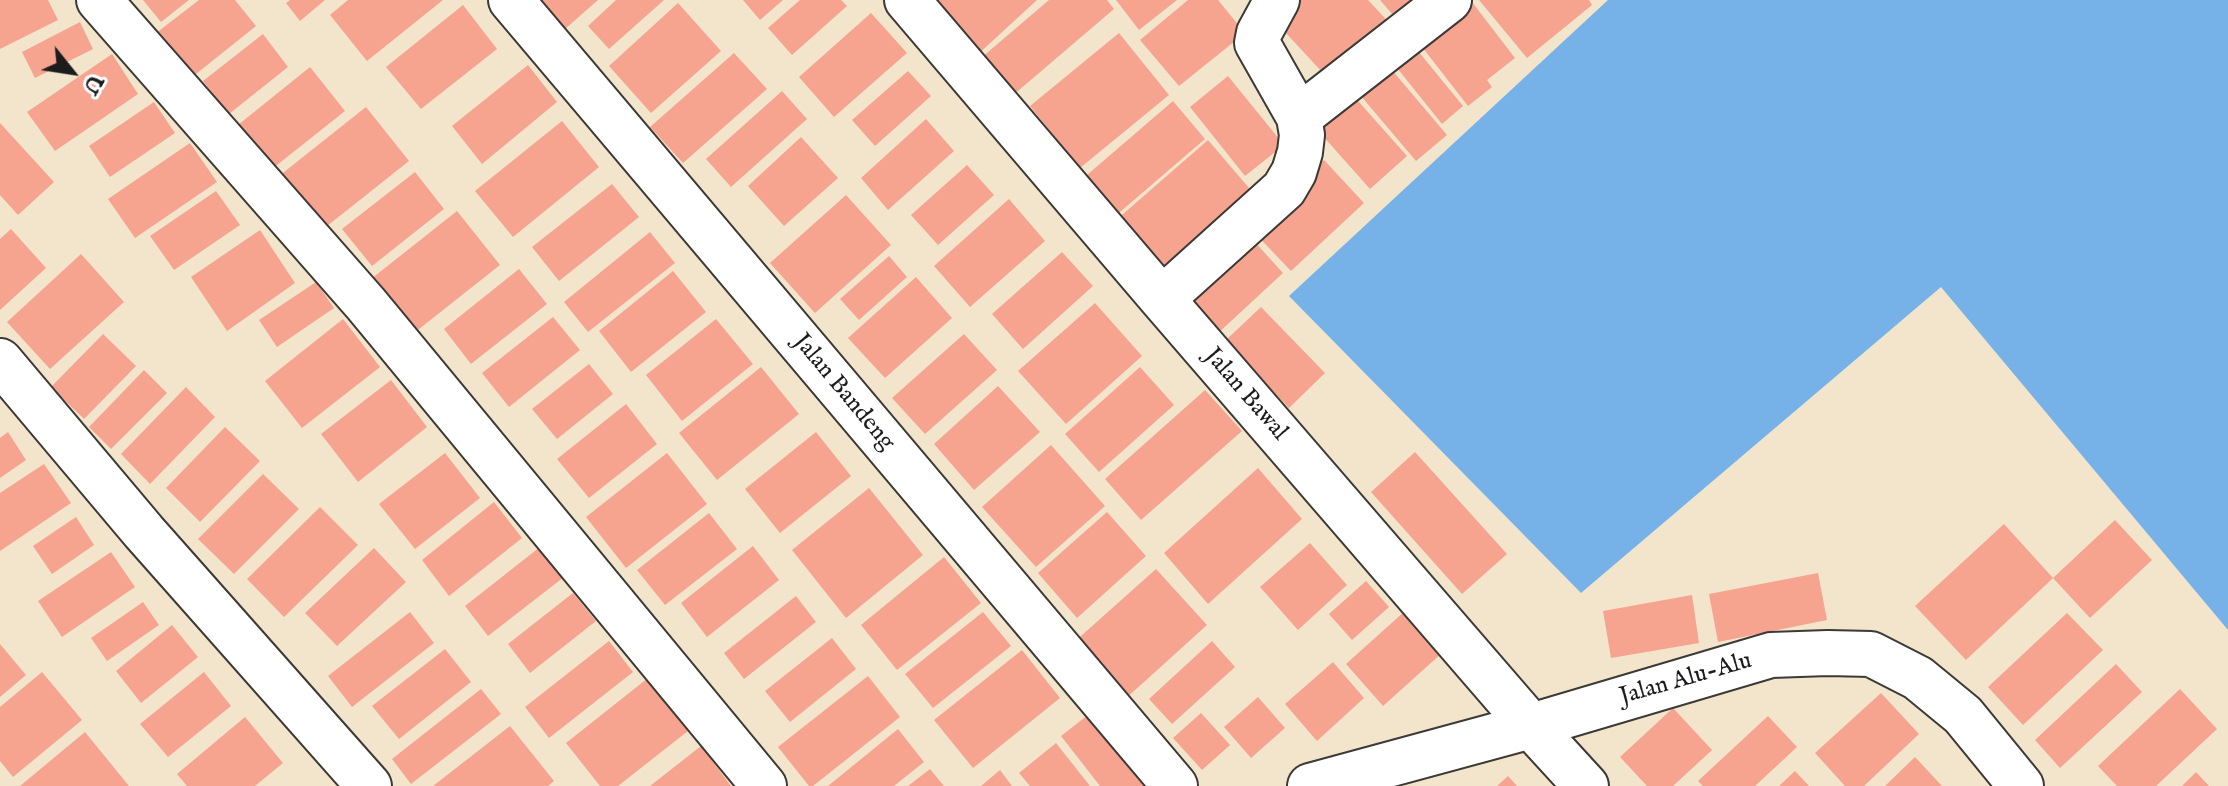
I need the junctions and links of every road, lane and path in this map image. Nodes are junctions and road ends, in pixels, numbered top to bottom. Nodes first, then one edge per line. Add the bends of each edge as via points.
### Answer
1 (99, 0) edge
2 (511, 0) edge
3 (907, 0) edge
4 (1277, 0) edge
5 (1449, 0) edge
6 (1299, 117) junction
7 (1162, 299) junction
8 (0, 361) edge
9 (1531, 726) junction
10 (369, 786) edge
11 (764, 786) edge
12 (1175, 786) edge
13 (1310, 786) edge
14 (1586, 786) edge
15 (2021, 786) edge

1 - 11 street via 366,304
2 - 12 street, Jalan Bandeng
3 - 7 street, Jalan Bawal
4 - 6 street via 1257,43
5 - 6 street
6 - 7 street via 1300,152 1284,189
7 - 9 street, Jalan Bawal
8 - 10 street
9 - 13 street, Jalan Alu-Alu
9 - 14 street, Jalan Bawal
9 - 15 street, Jalan Alu-Alu via 1771,655 1871,654 1918,678 1963,715

